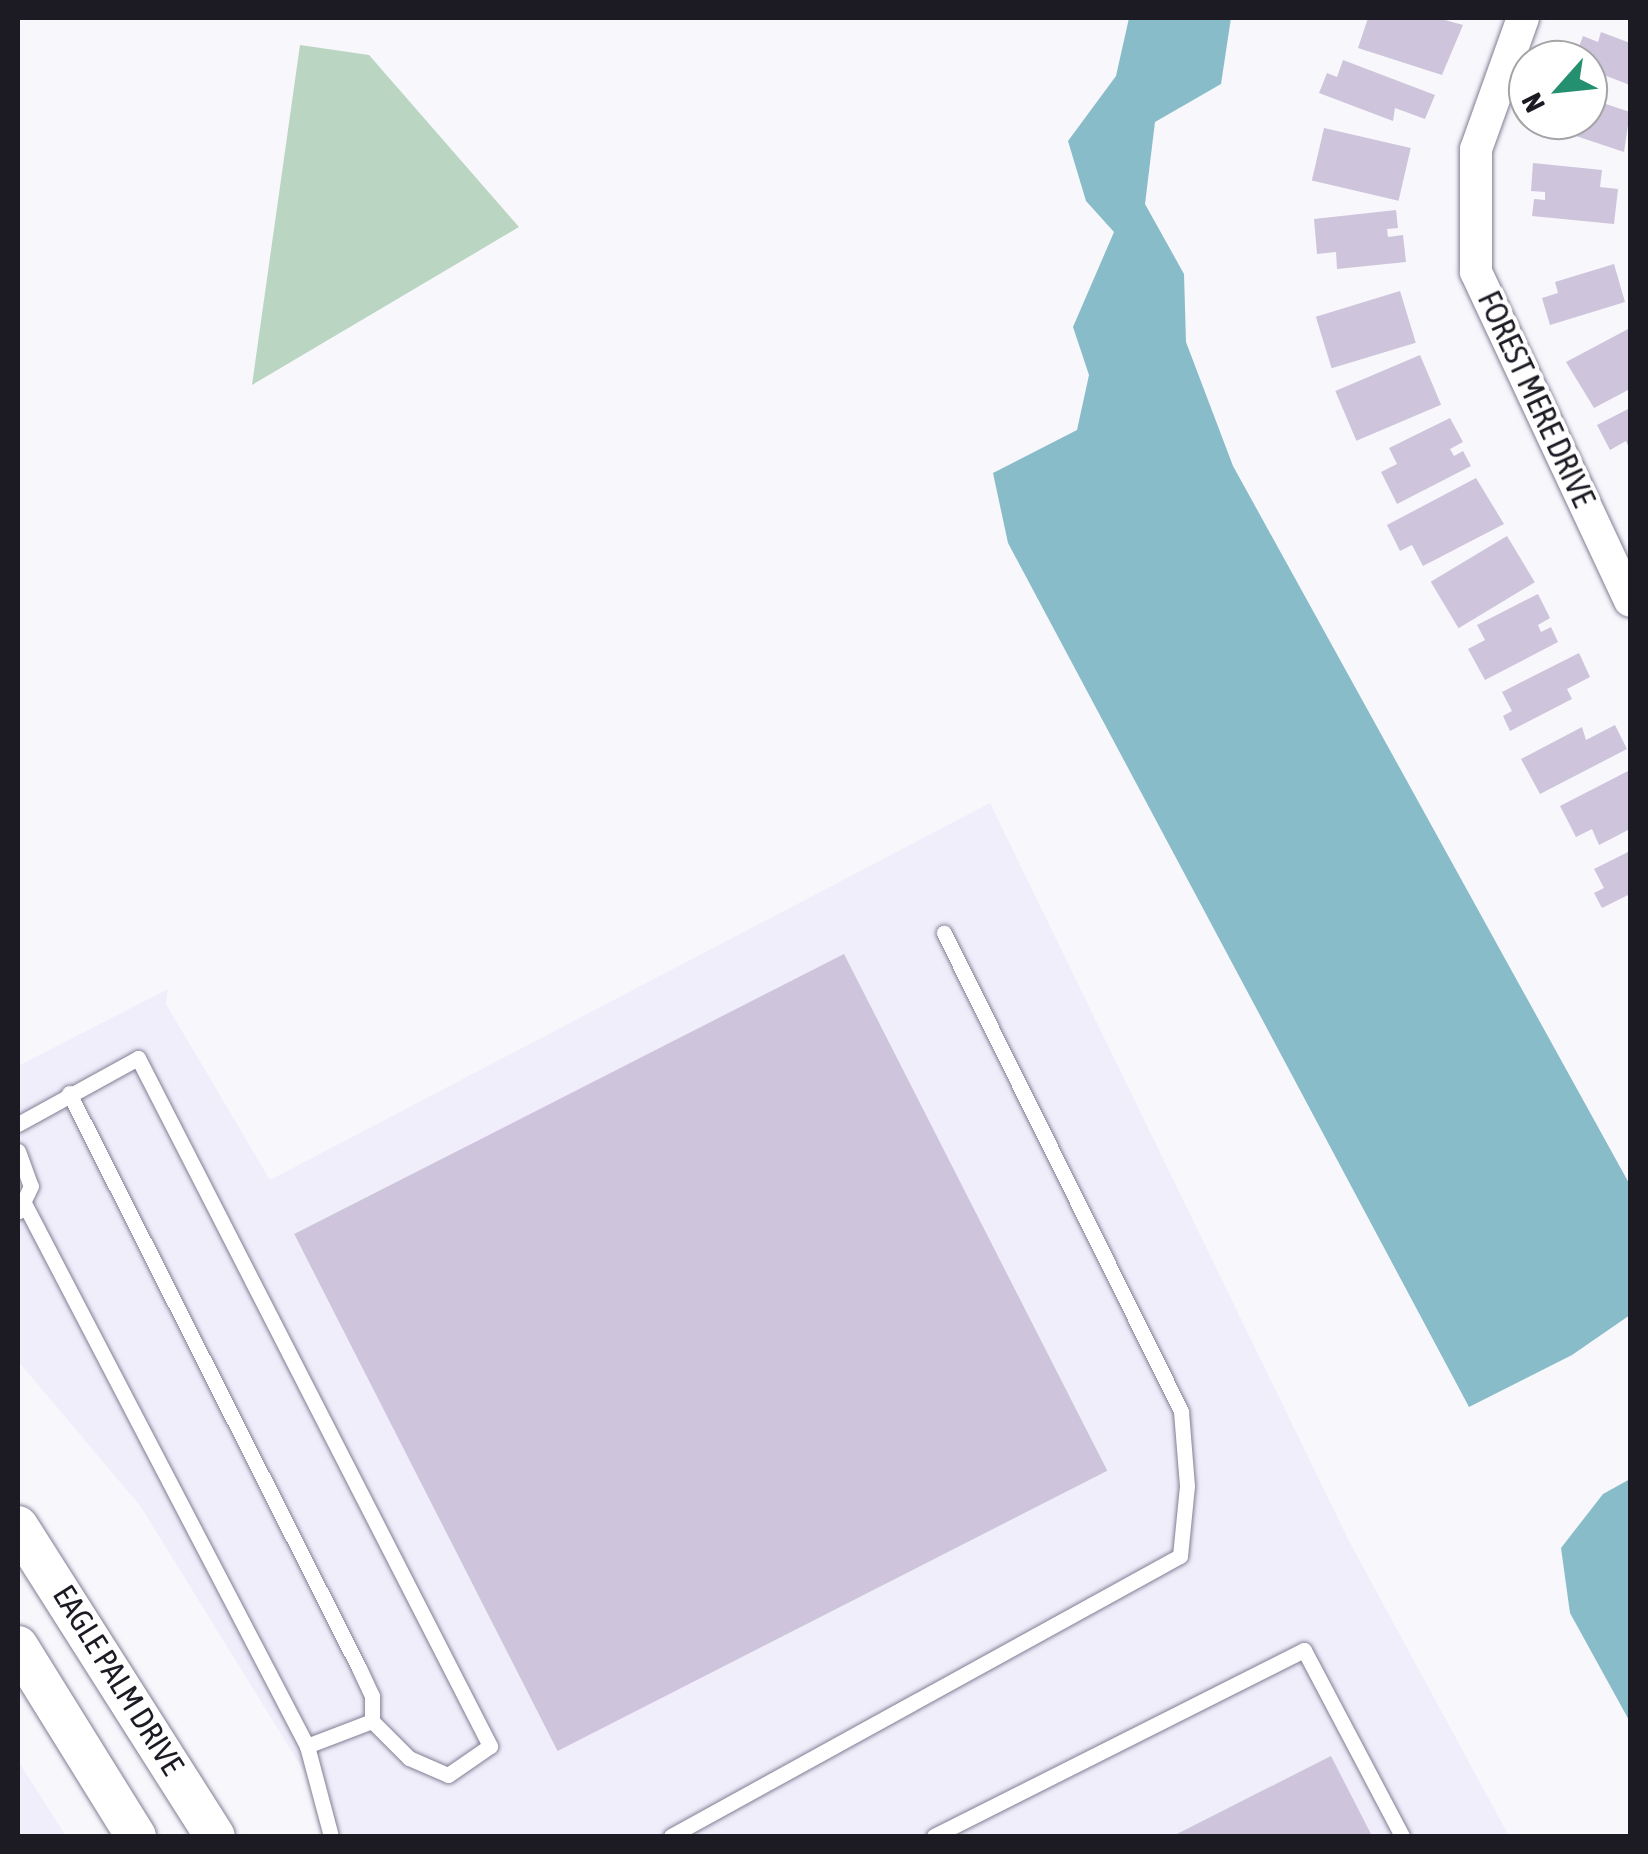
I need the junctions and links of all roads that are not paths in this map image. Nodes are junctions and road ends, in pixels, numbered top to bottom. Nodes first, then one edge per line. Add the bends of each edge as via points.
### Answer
1 (1523, 18) edge
2 (1630, 601) edge
3 (944, 933) dead end
4 (69, 1093) junction
5 (18, 1124) edge
6 (18, 1151) edge
7 (21, 1208) edge
8 (18, 1526) edge
9 (18, 1646) edge
10 (372, 1721) junction
11 (307, 1746) junction
12 (136, 1836) edge
13 (215, 1836) edge
14 (331, 1836) edge
15 (671, 1836) edge
16 (934, 1836) edge
17 (1402, 1836) edge

1 - 2 street, FOREST MERE DRIVE via 1476,149 1476,272
3 - 15 lane via 1181,1411 1188,1486 1180,1556
4 - 5 lane
4 - 10 lane via 372,1696
4 - 10 lane via 138,1058 490,1746 448,1775 408,1758
6 - 7 lane via 30,1186
7 - 11 lane
8 - 13 street, EAGLE PALM DRIVE
9 - 12 street, EAGLE PALM DRIVE
10 - 11 lane
11 - 14 lane
16 - 17 lane via 1304,1650

